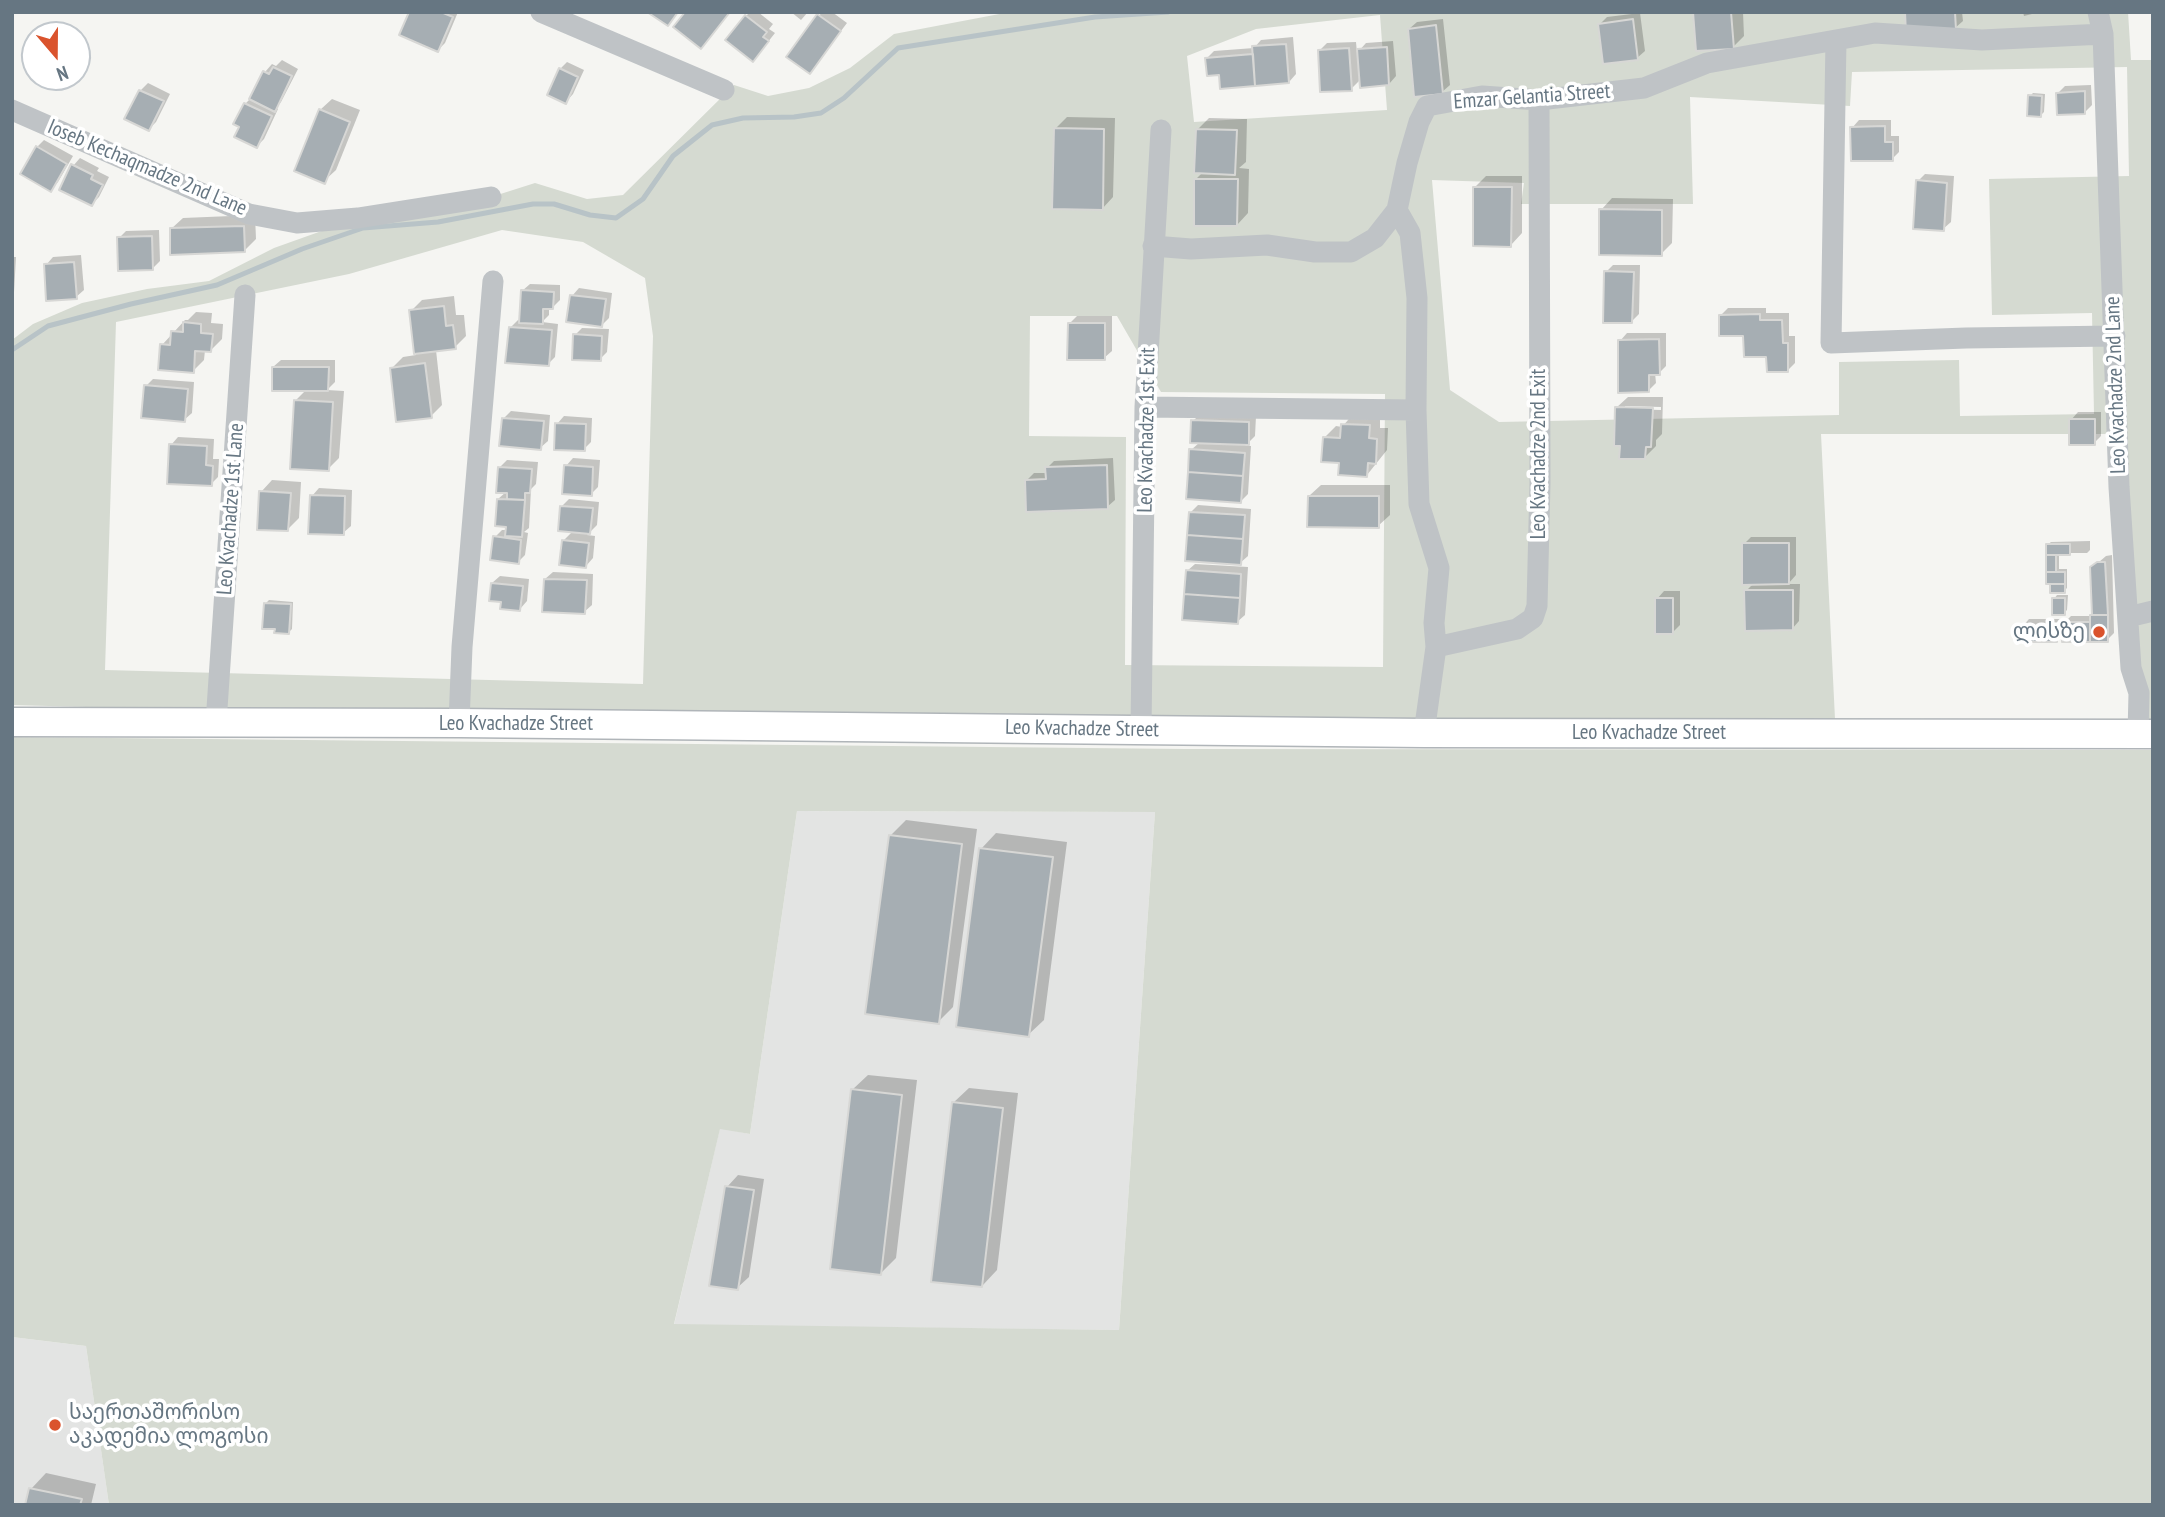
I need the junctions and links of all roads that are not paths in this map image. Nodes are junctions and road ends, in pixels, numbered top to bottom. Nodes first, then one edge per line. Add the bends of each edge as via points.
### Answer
1 (541, 12) edge
2 (2098, 12) edge
3 (2103, 34) junction
4 (1836, 40) junction
5 (723, 90) dead end
6 (1539, 100) junction
7 (12, 110) edge
8 (1161, 130) dead end
9 (491, 197) dead end
10 (1397, 210) junction
11 (1153, 246) junction
12 (493, 281) dead end
13 (245, 295) dead end
14 (2115, 336) junction
15 (1145, 407) junction
16 (1416, 410) junction
17 (2153, 611) edge
18 (2128, 617) junction
19 (1436, 647) junction
20 (12, 722) edge
21 (216, 723) junction
22 (459, 723) junction
23 (1141, 730) junction
24 (1424, 733) junction
25 (2145, 734) edge

1 - 5 street
2 - 3 street
3 - 4 street, Emzar Gelantia Street via 1982,40 1875,33
3 - 14 street, Leo Kvachadze 2nd Lane
4 - 6 street, Emzar Gelantia Street via 1707,63 1644,88
4 - 14 street via 1831,343
6 - 10 street, Emzar Gelantia Street via 1482,96 1427,106
6 - 19 street, Leo Kvachadze 2nd Exit via 1537,606 1533,618 1517,629
7 - 9 street, Ioseb Kechaqmadze 2nd Lane via 249,214 297,223
8 - 11 street, Leo Kvachadze 1st Exit
10 - 11 street, Emzar Gelantia Street via 1375,238 1351,253 1267,245
10 - 16 street via 1410,233 1417,298
11 - 15 street, Leo Kvachadze 1st Exit
12 - 22 street
13 - 21 street, Leo Kvachadze 1st Lane
14 - 18 street, Leo Kvachadze 2nd Lane
15 - 16 street
15 - 23 street, Leo Kvachadze 1st Exit
16 - 19 street via 1419,503 1439,568
17 - 18 street
18 - 25 street, Leo Kvachadze 2nd Lane via 2130,668
19 - 24 street
20 - 21 main road, Leo Kvachadze Street
21 - 22 main road, Leo Kvachadze Street
22 - 23 main road, Leo Kvachadze Street
23 - 24 main road, Leo Kvachadze Street
24 - 25 main road, Leo Kvachadze Street

